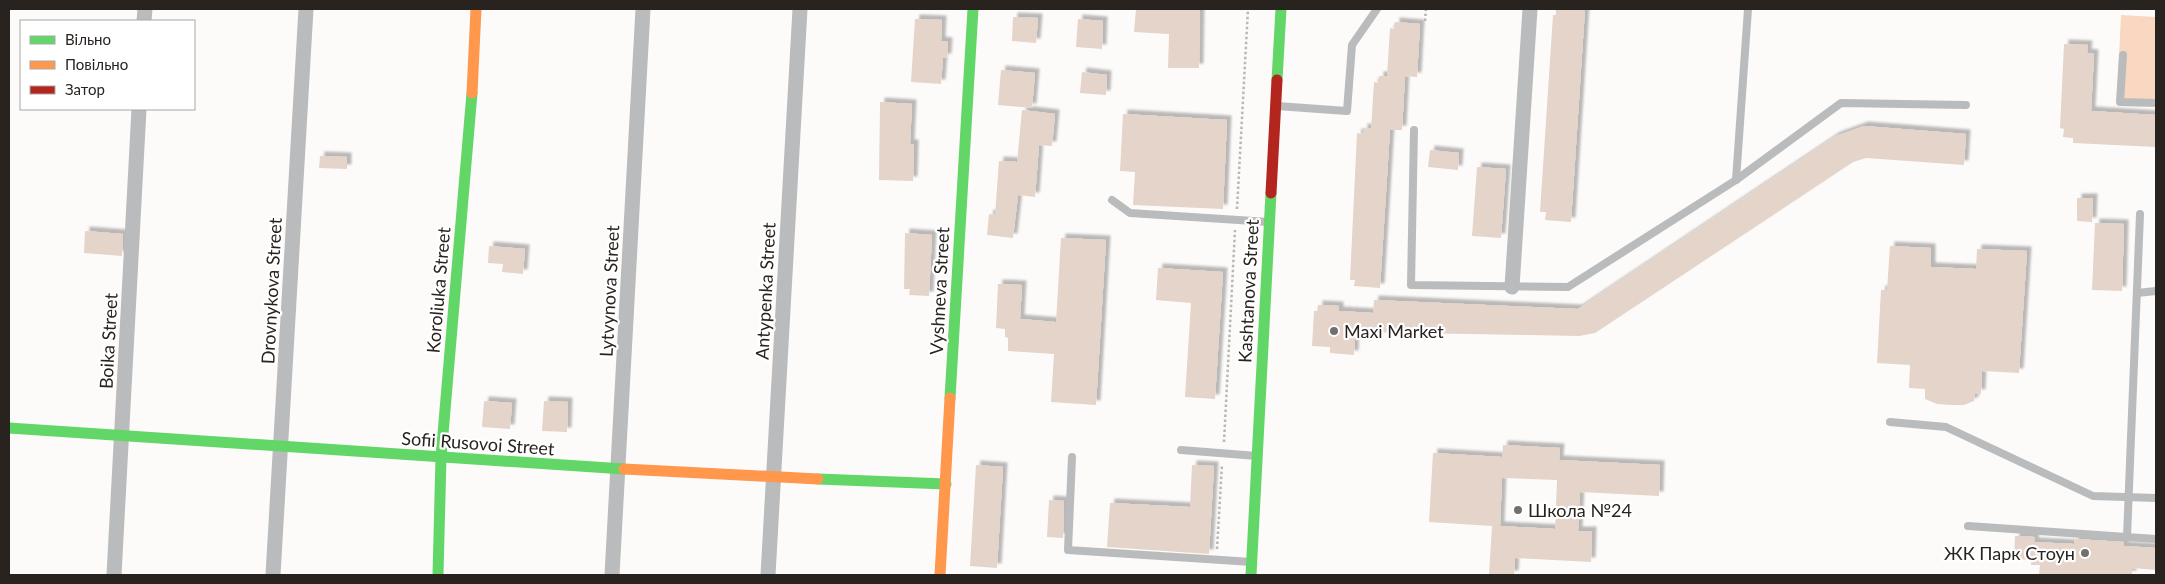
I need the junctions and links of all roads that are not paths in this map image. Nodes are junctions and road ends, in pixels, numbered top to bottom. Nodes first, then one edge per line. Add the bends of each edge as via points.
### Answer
1 (306, 9) edge
2 (476, 9) edge
3 (643, 9) edge
4 (800, 9) edge
5 (973, 9) edge
6 (1281, 9) edge
7 (1377, 9) edge
8 (1530, 9) edge
9 (1748, 9) edge
10 (2123, 56) dead end
11 (2156, 104) edge
12 (1275, 106) junction
13 (1966, 106) dead end
14 (139, 110) edge
15 (1414, 130) dead end
16 (1736, 180) junction
17 (1112, 200) dead end
18 (2140, 214) dead end
19 (1269, 222) junction
20 (1512, 286) junction
21 (2156, 291) edge
22 (2137, 293) junction
23 (1890, 422) dead end
24 (9, 428) edge
25 (122, 436) junction
26 (280, 449) junction
27 (1181, 450) dead end
28 (1257, 456) junction
29 (441, 457) junction
30 (1072, 457) dead end
31 (618, 470) junction
32 (773, 478) junction
33 (946, 484) junction
34 (2128, 497) junction
35 (2156, 498) edge
36 (1968, 526) dead end
37 (2127, 537) junction
38 (2156, 538) edge
39 (1252, 562) junction
40 (114, 575) edge
41 (273, 575) edge
42 (438, 575) edge
43 (612, 575) edge
44 (768, 575) edge
45 (940, 575) edge
46 (1251, 575) edge

1 - 26 street, Drovnykova Street
2 - 29 street, Koroliuka Street via 471,122
3 - 31 street, Lytvynova Street
4 - 32 street, Antypenka Street
5 - 33 street, Vyshneva Street
6 - 12 street, Kashtanova Street
7 - 12 lane via 1352,44 1347,111
8 - 20 street
9 - 16 lane
10 - 11 lane via 2120,102
12 - 19 street, Kashtanova Street
13 - 16 lane via 1841,103
14 - 25 street, Boika Street
15 - 20 lane via 1411,284
16 - 20 lane via 1568,287
17 - 19 lane via 1130,213
18 - 22 lane
19 - 28 street, Kashtanova Street
21 - 22 lane
22 - 34 lane
23 - 34 lane via 1946,427 2093,496
24 - 25 street, Sofii Rusovoi Street
25 - 26 street, Sofii Rusovoi Street
25 - 40 street, Boika Street
26 - 29 street, Sofii Rusovoi Street
26 - 41 street, Drovnykova Street
27 - 28 lane
28 - 39 street, Kashtanova Street
29 - 31 street, Sofii Rusovoi Street
29 - 42 street, Koroliuka Street
30 - 39 lane via 1068,550
31 - 32 street, Sofii Rusovoi Street
31 - 43 street, Lytvynova Street
32 - 33 street, Sofii Rusovoi Street
32 - 44 street, Antypenka Street
33 - 45 street, Vyshneva Street
34 - 35 lane
34 - 37 lane
36 - 37 lane
37 - 38 lane
39 - 46 street, Kashtanova Street

